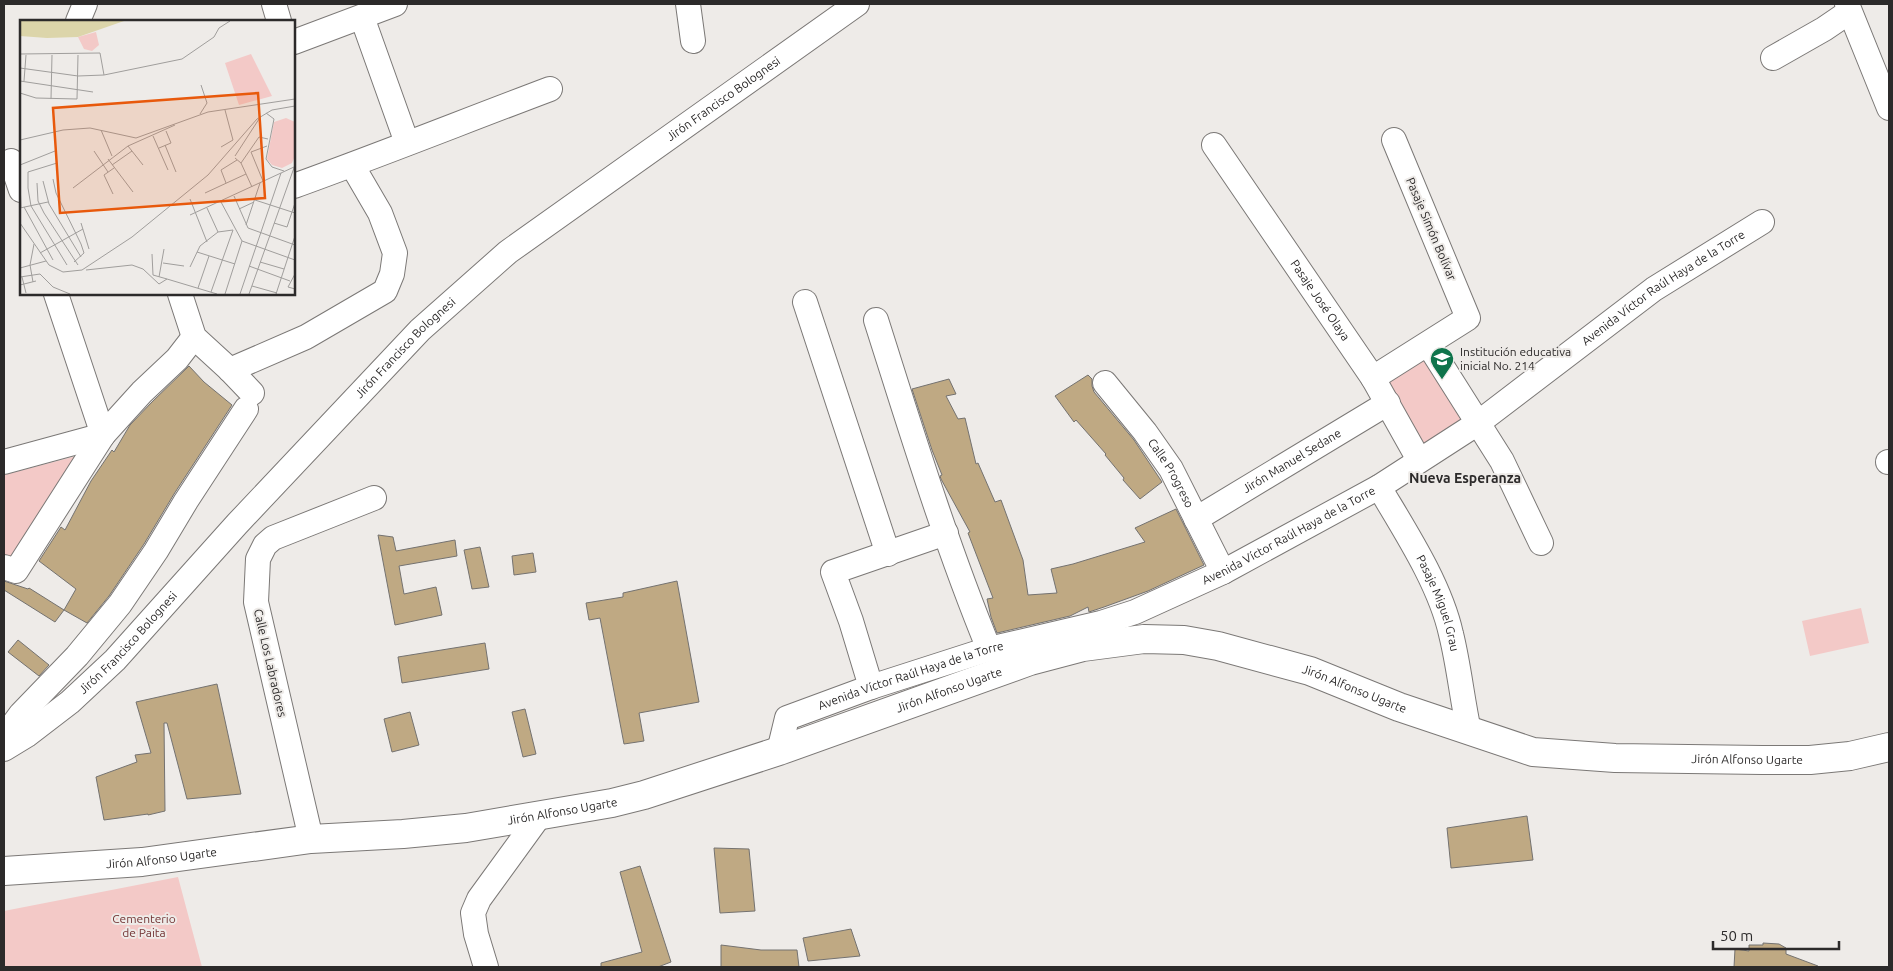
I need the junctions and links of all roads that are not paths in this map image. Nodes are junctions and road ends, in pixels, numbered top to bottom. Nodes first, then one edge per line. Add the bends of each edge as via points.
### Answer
1 (85, 4) edge
2 (274, 4) edge
3 (395, 4) edge
4 (688, 4) edge
5 (857, 4) edge
6 (1848, 8) edge
7 (362, 17) junction
8 (78, 20) edge
9 (279, 20) edge
10 (693, 41) dead end
11 (295, 42) edge
12 (1773, 58) dead end
13 (550, 88) dead end
14 (1889, 108) edge
15 (1394, 140) dead end
16 (407, 142) junction
17 (1214, 145) dead end
18 (12, 159) edge
19 (352, 165) junction
20 (295, 186) edge
21 (20, 187) edge
22 (1762, 222) dead end
23 (56, 295) edge
24 (180, 295) edge
25 (805, 302) dead end
26 (876, 320) dead end
27 (194, 337) junction
28 (1428, 344) junction
29 (230, 370) junction
30 (1373, 378) junction
31 (1105, 383) dead end
32 (1388, 402) junction
33 (1478, 424) junction
34 (103, 435) junction
35 (1419, 460) junction
36 (4, 462) edge
37 (1378, 487) junction
38 (374, 498) dead end
39 (1196, 519) junction
40 (946, 533) junction
41 (1542, 543) dead end
42 (888, 554) junction
43 (4, 567) edge
44 (1223, 572) junction
45 (989, 649) junction
46 (1026, 652) junction
47 (871, 687) junction
48 (1469, 732) junction
49 (4, 737) edge
50 (1889, 747) edge
51 (4, 748) edge
52 (779, 751) junction
53 (540, 815) junction
54 (311, 839) junction
55 (4, 871) edge
56 (486, 967) edge

1 - 8 street
2 - 9 street
3 - 7 street
4 - 10 street
5 - 51 street, Jirón Francisco Bolognesi via 508,252 414,337 237,524 115,660 70,702
6 - 12 street via 1824,29
6 - 14 street
7 - 11 street
7 - 16 street
13 - 16 street
15 - 28 street, Pasaje Simón Bolívar via 1468,318
16 - 19 street
17 - 30 street, Pasaje José Olaya
18 - 21 street
19 - 20 street
19 - 29 street via 380,214 396,253 385,291 306,337
22 - 33 street, Avenida Víctor Raúl Haya de la Torre via 1654,289
23 - 34 street
24 - 27 street
25 - 42 street
26 - 40 street
27 - 29 street
27 - 34 street via 177,359
28 - 30 street
28 - 33 street
29 - 49 street via 249,401 120,604
30 - 32 street, Pasaje José Olaya
31 - 39 street, Calle Progreso via 1171,470
32 - 35 street, Pasaje José Olaya
32 - 39 street, Jirón Manuel Sedane
33 - 35 street, Avenida Víctor Raúl Haya de la Torre
33 - 41 street via 1502,461
34 - 36 street
34 - 43 street via 16,571
35 - 37 street, Avenida Víctor Raúl Haya de la Torre
37 - 44 street, Avenida Víctor Raúl Haya de la Torre
37 - 48 street, Pasaje Miguel Grau via 1417,550 1442,607 1451,632
38 - 54 street, Calle Los Labradores via 273,538 258,558 256,602
39 - 44 street, Calle Progreso
40 - 42 street
40 - 45 street
42 - 47 street via 833,572
44 - 46 street, Avenida Víctor Raúl Haya de la Torre via 1135,612
45 - 46 street, Avenida Víctor Raúl Haya de la Torre
45 - 47 street, Avenida Víctor Raúl Haya de la Torre
46 - 48 main road, Jirón Alfonso Ugarte via 1144,639 1184,640 1218,646 1310,672
46 - 52 main road, Jirón Alfonso Ugarte
47 - 52 street, Avenida Víctor Raúl Haya de la Torre via 788,718
48 - 50 main road, Jirón Alfonso Ugarte via 1533,752 1616,758 1810,760 1850,756
52 - 53 main road, Jirón Alfonso Ugarte via 644,795
53 - 54 main road, Jirón Alfonso Ugarte via 466,828
53 - 56 street via 473,913
54 - 55 main road, Jirón Alfonso Ugarte via 142,862

